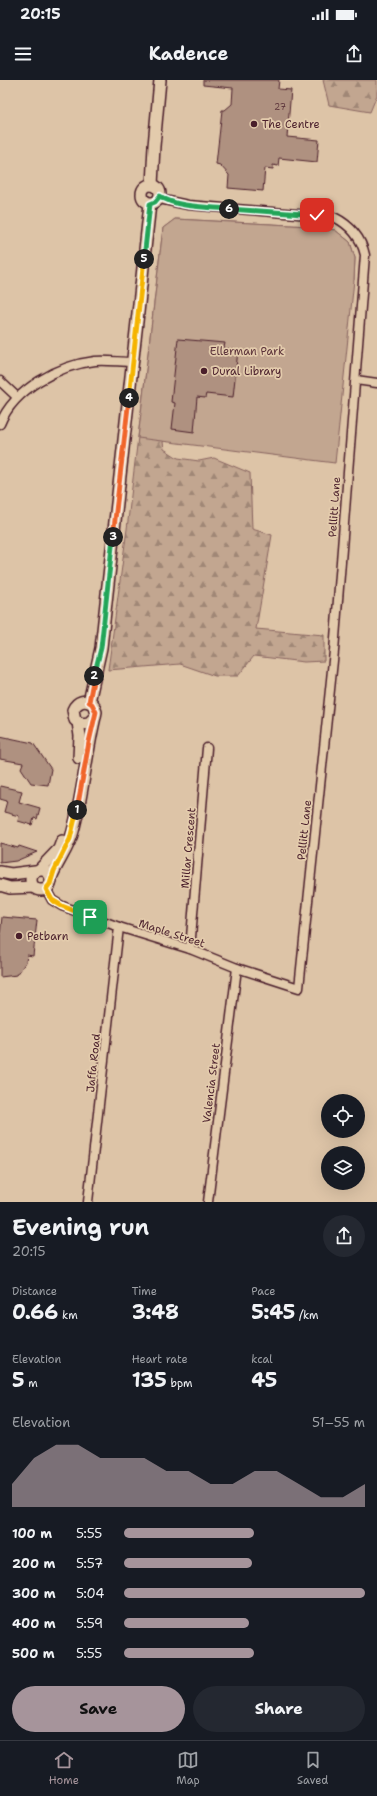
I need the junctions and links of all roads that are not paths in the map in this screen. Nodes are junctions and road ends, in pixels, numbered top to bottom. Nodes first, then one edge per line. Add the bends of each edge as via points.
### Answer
1 (160, 80) edge
2 (152, 185) junction
3 (160, 196) junction
4 (150, 204) junction
5 (132, 362) junction
6 (356, 380) junction
7 (0, 381) edge
8 (377, 383) edge
9 (17, 397) junction
10 (0, 424) edge
11 (89, 702) junction
12 (95, 717) junction
13 (78, 722) junction
14 (207, 748) dead end
15 (37, 871) junction
16 (0, 872) edge
17 (51, 878) junction
18 (0, 885) edge
19 (34, 887) junction
20 (46, 889) junction
21 (119, 927) junction
22 (190, 949) junction
23 (237, 968) junction
24 (298, 988) joint
25 (88, 1202) edge
26 (208, 1202) edge

1 - 2 main road
2 - 3 main road via 157,188
2 - 4 main road via 144,188 141,193 142,199
3 - 4 main road
3 - 6 street, Pellitt Lane via 164,200 188,205 317,215 334,217 345,222 360,240 365,255
4 - 5 main road
5 - 9 street via 96,361 73,366 39,380
5 - 11 main road via 101,648
6 - 8 street
6 - 24 street, Pellitt Lane via 334,651
7 - 9 street
9 - 10 street
11 - 12 main road via 95,708
11 - 13 main road via 82,701 74,707 72,713
12 - 13 main road via 89,723
12 - 17 main road via 73,830
13 - 15 main road via 81,749 66,832 59,849
14 - 22 street, Millar Crescent
15 - 16 main road via 11,874
15 - 17 main road via 45,870
15 - 19 main road via 31,879
17 - 20 main road
18 - 19 main road via 10,888
19 - 20 main road
20 - 21 street, Maple Street via 52,900 62,906
21 - 22 street, Maple Street
21 - 25 street, Jaffa Road
22 - 23 street, Maple Street
23 - 24 street, Maple Street
23 - 26 street, Valencia Street

